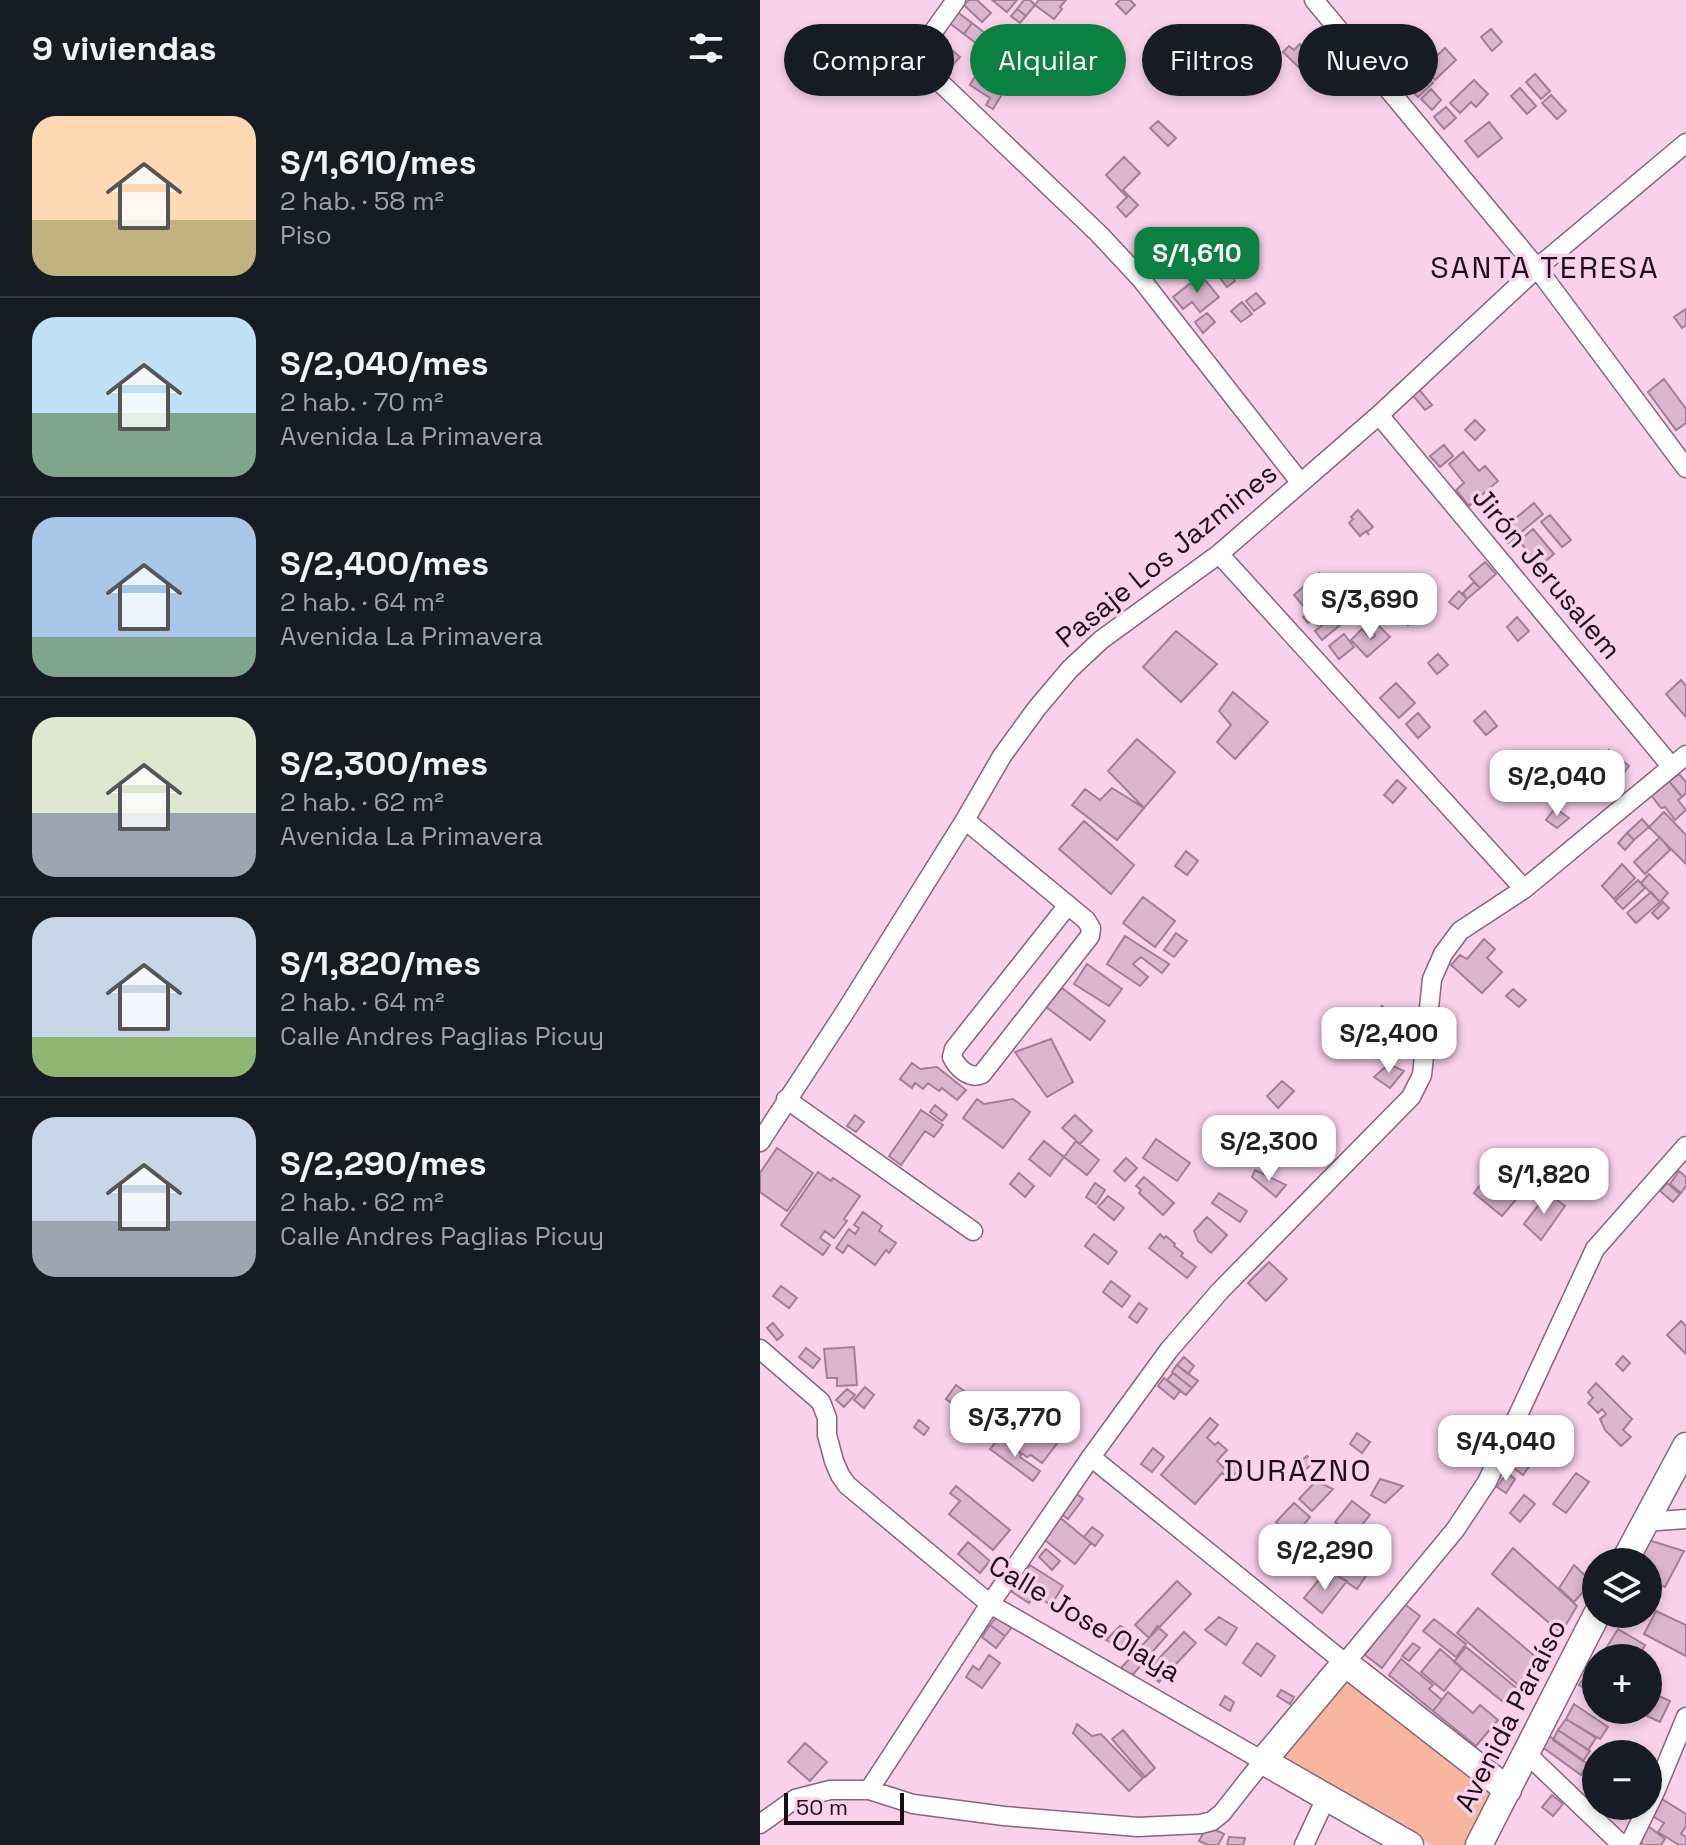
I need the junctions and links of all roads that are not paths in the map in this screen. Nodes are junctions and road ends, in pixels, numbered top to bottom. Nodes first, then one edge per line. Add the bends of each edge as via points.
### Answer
1 (956, 0) edge
2 (1314, 0) edge
3 (1686, 143) edge
4 (1537, 268) junction
5 (1379, 415) junction
6 (1686, 468) edge
7 (1300, 482) junction
8 (1219, 554) junction
9 (1679, 761) edge
10 (965, 820) junction
11 (1524, 889) junction
12 (1068, 905) junction
13 (786, 1099) junction
14 (760, 1141) edge
15 (1686, 1146) edge
16 (973, 1231) dead end
17 (760, 1349) edge
18 (1686, 1446) edge
19 (1091, 1457) junction
20 (1686, 1519) edge
21 (1644, 1522) junction
22 (1631, 1548) edge
23 (990, 1604) junction
24 (1590, 1628) edge
25 (1345, 1663) junction
26 (1686, 1717) edge
27 (1526, 1753) junction
28 (1263, 1761) junction
29 (869, 1790) junction
30 (1508, 1790) junction
31 (1326, 1798) junction
32 (760, 1824) edge
33 (1304, 1845) edge
34 (1410, 1845) edge
35 (1479, 1845) edge
36 (1622, 1845) edge
37 (1629, 1845) edge

1 - 7 street via 923,46 926,69 1141,279
2 - 4 street
3 - 4 street, Pasaje Los Jazmines
4 - 5 street, Pasaje Los Jazmines
4 - 6 street
5 - 7 street, Pasaje Los Jazmines
5 - 9 street, Jirón Jerusalem
7 - 8 street, Pasaje Los Jazmines
8 - 10 street, Pasaje Los Jazmines via 1101,640 1070,669 1002,756
8 - 11 street
9 - 11 street
10 - 12 street
10 - 13 street, Pasaje Los Jazmines
11 - 19 street via 1460,931 1443,954 1432,979 1422,1075 1411,1097 1220,1291 1169,1350
12 - 12 street via 954,1049 956,1064 970,1075 982,1074 1090,936 1086,920
13 - 14 street, Pasaje Los Jazmines
13 - 16 street
15 - 25 street via 1595,1249 1487,1482 1455,1530
17 - 23 street, Calle Jose Olaya via 821,1402 834,1461 847,1485
18 - 21 main road
19 - 23 street
19 - 25 street
20 - 21 street
21 - 22 main road
23 - 28 street, Calle Jose Olaya
23 - 29 street
24 - 27 main road, Avenida Paraíso
25 - 28 main road
25 - 30 main road
26 - 37 street
27 - 30 main road, Avenida Paraíso
27 - 36 street
28 - 29 street via 1222,1813 1201,1824 1138,1827 1004,1816 913,1804
28 - 31 main road, Calle Jose Olaya
29 - 32 street via 830,1790 795,1799
30 - 35 main road, Avenida Paraíso
31 - 33 street
31 - 34 main road, Calle Jose Olaya

